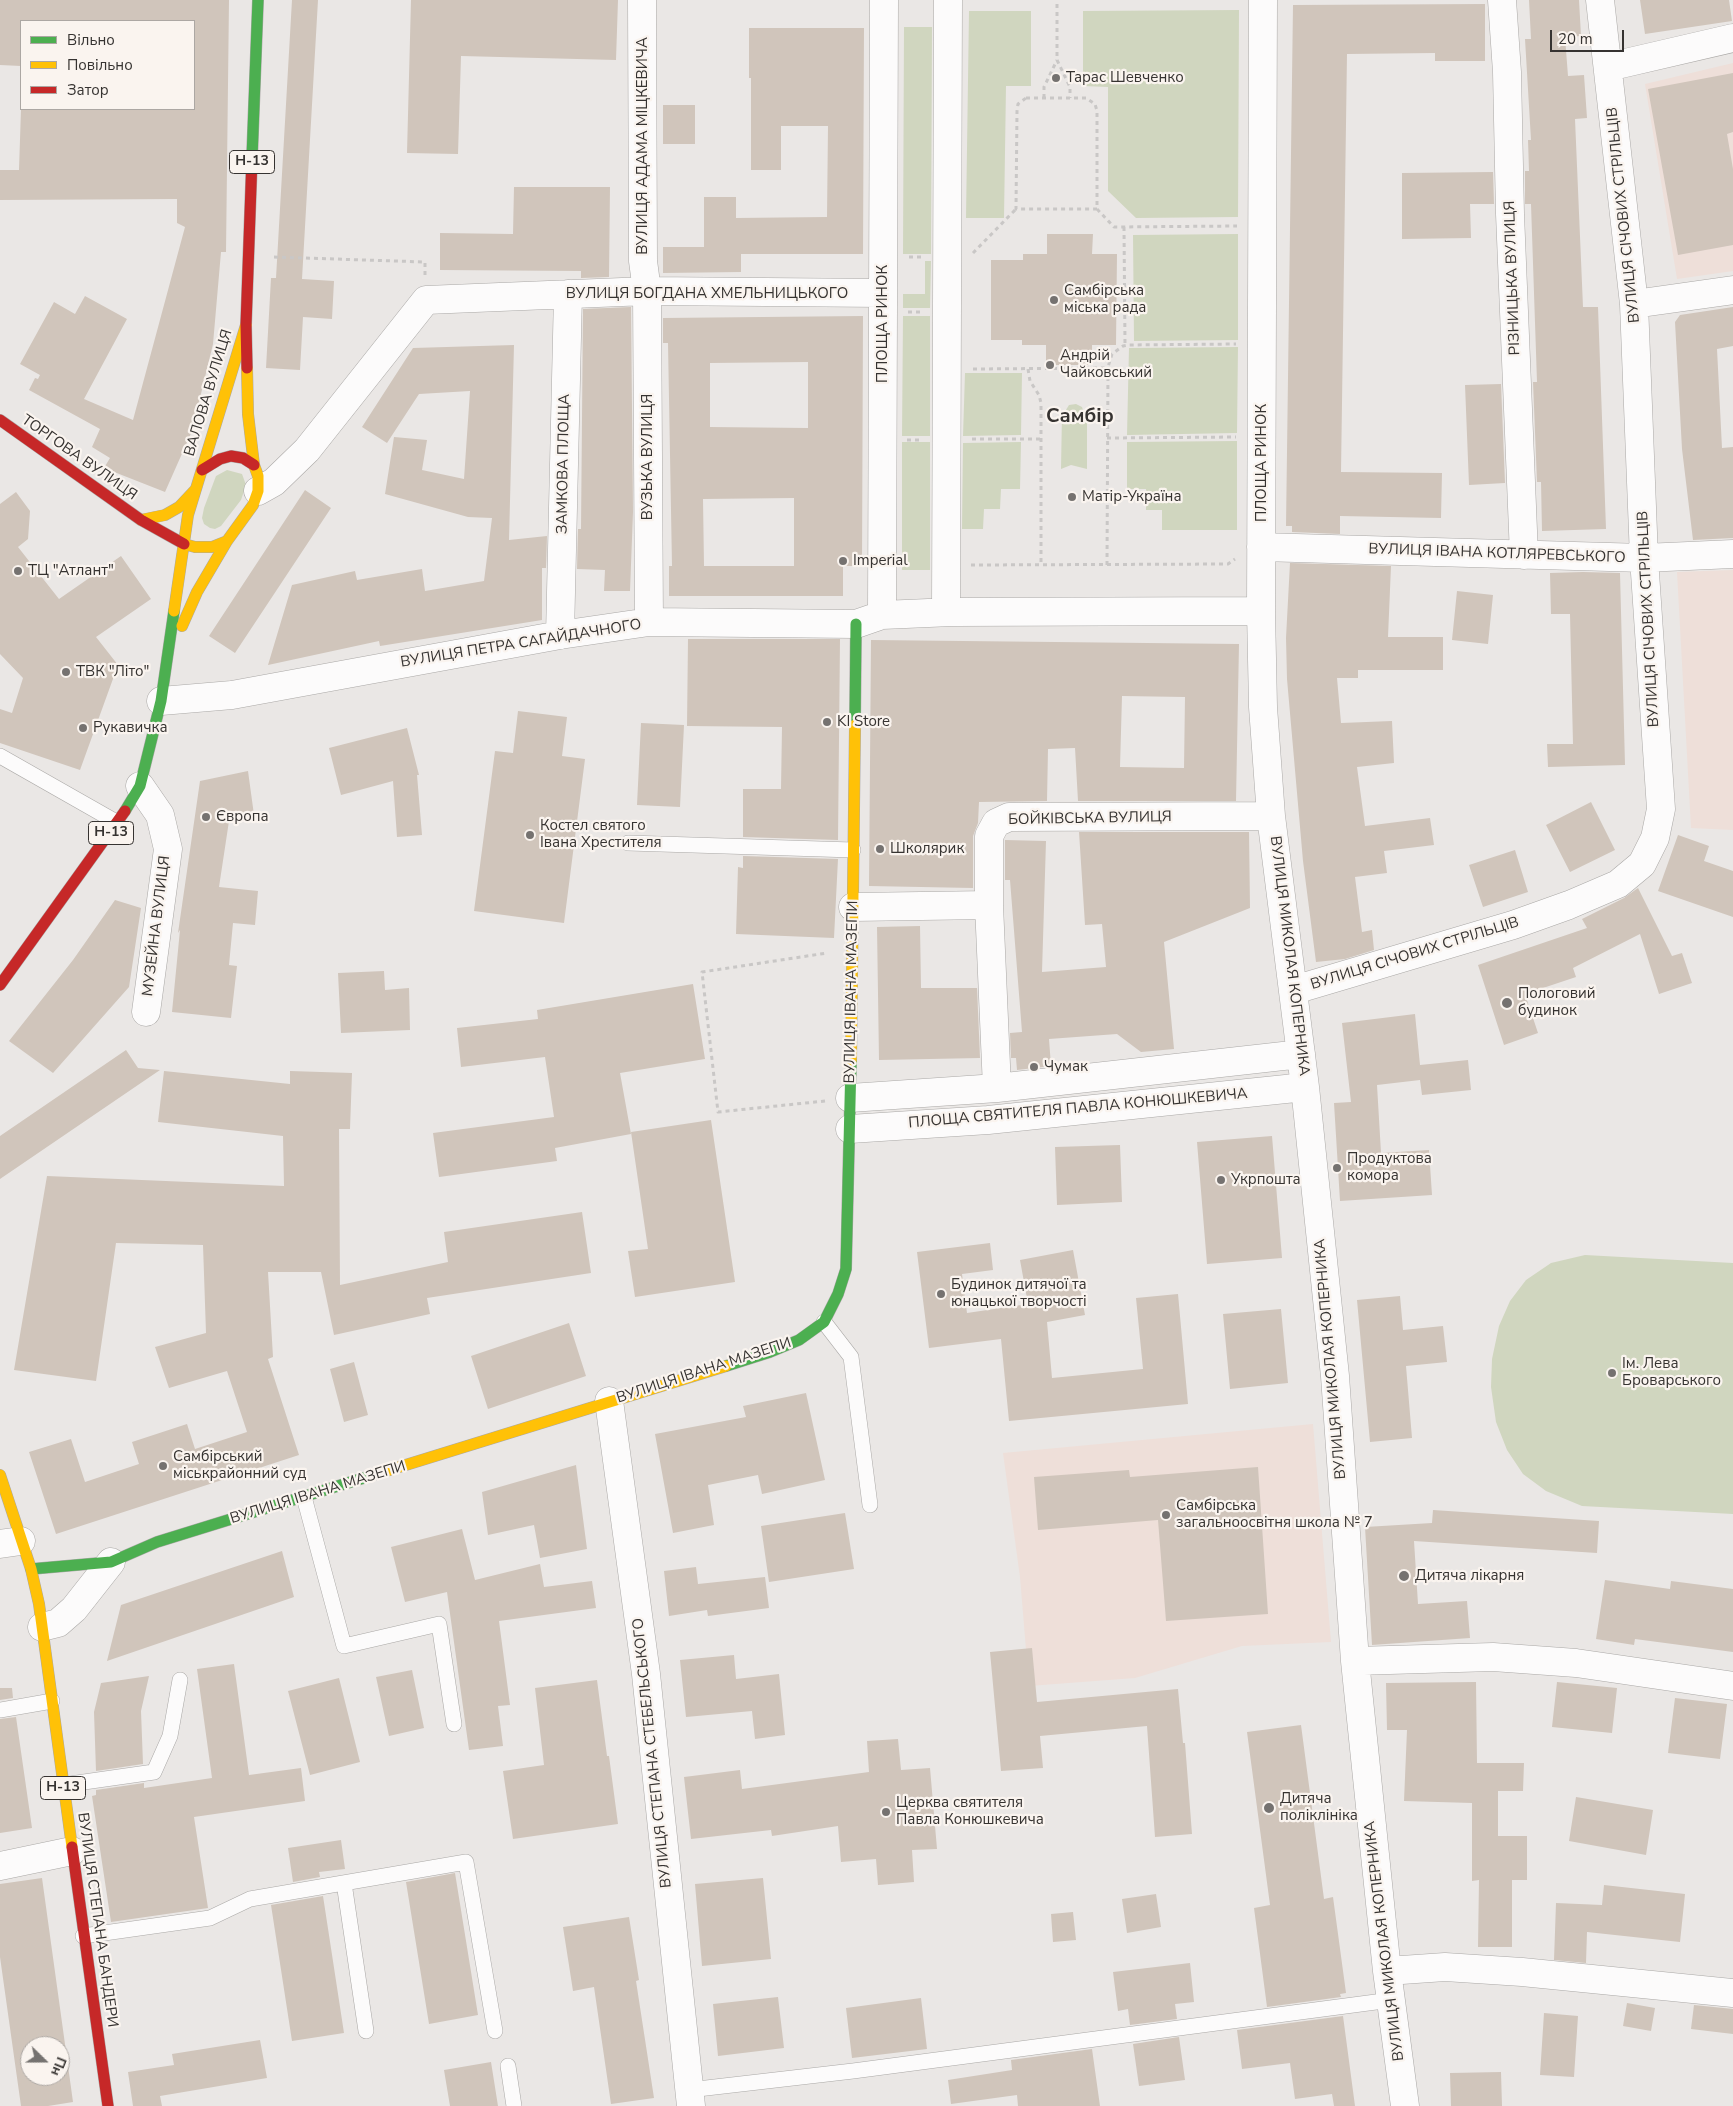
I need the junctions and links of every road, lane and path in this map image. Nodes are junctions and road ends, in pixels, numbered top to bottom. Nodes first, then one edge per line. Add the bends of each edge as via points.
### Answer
1 (258, 0) edge
2 (642, 0) edge
3 (884, 0) edge
4 (948, 0) edge
5 (1263, 0) edge
6 (1502, 0) edge
7 (1600, 0) edge
8 (1057, 4) dead end
9 (1733, 38) edge
10 (1057, 60) junction
11 (1608, 67) junction
12 (1044, 98) junction
13 (1070, 98) junction
14 (1016, 209) junction
15 (1097, 209) junction
16 (1242, 226) dead end
17 (1124, 227) junction
18 (249, 256) junction
19 (884, 257) junction
20 (948, 269) junction
21 (1733, 290) edge
22 (647, 291) junction
23 (568, 294) junction
24 (426, 300) junction
25 (883, 303) junction
26 (1634, 304) junction
27 (948, 312) junction
28 (246, 325) junction
29 (1242, 344) dead end
30 (1125, 345) junction
31 (1108, 368) junction
32 (1028, 369) junction
33 (947, 370) junction
34 (0, 420) edge
35 (1242, 437) dead end
36 (1107, 438) junction
37 (202, 470) junction
38 (256, 478) junction
39 (195, 490) junction
40 (141, 520) junction
41 (227, 541) junction
42 (184, 544) junction
43 (1250, 552) junction
44 (1733, 554) edge
45 (1524, 555) junction
46 (1644, 558) junction
47 (1107, 564) junction
48 (946, 565) junction
49 (1041, 565) junction
50 (1261, 611) junction
51 (946, 612) junction
52 (882, 615) junction
53 (649, 622) junction
54 (856, 624) junction
55 (560, 635) junction
56 (168, 657) junction
57 (161, 701) junction
58 (0, 756) edge
59 (140, 786) junction
60 (1272, 816) junction
61 (118, 823) junction
62 (628, 842) dead end
63 (853, 850) junction
64 (988, 904) junction
65 (853, 907) junction
66 (853, 949) junction
67 (0, 984) edge
68 (1294, 990) junction
69 (146, 1012) dead end
70 (1301, 1054) junction
71 (1305, 1087) junction
72 (997, 1088) junction
73 (850, 1098) junction
74 (850, 1129) junction
75 (824, 1322) junction
76 (609, 1401) junction
77 (0, 1475) edge
78 (304, 1497) junction
79 (870, 1505) dead end
80 (11, 1542) edge
81 (110, 1562) junction
82 (31, 1569) junction
83 (42, 1627) junction
84 (1355, 1660) junction
85 (180, 1680) dead end
86 (1733, 1686) edge
87 (52, 1701) junction
88 (0, 1710) edge
89 (454, 1724) dead end
90 (62, 1785) junction
91 (72, 1851) junction
92 (0, 1866) edge
93 (344, 1883) junction
94 (83, 1936) junction
95 (1387, 1971) junction
96 (1733, 1993) edge
97 (1392, 2000) junction
98 (496, 2030) dead end
99 (366, 2031) dead end
100 (508, 2066) dead end
101 (690, 2098) edge
102 (108, 2106) edge
103 (514, 2106) edge
104 (1405, 2106) edge

1 - 18 main road, ВАЛОВА ВУЛИЦЯ / Н-13
2 - 22 street, ВУЛИЦЯ АДАМА МІЦКЕВИЧА via 643,261
3 - 19 street, ПЛОЩА РИНОК
4 - 20 street
5 - 43 street, ПЛОЩА РИНОК
6 - 45 street, РІЗНИЦЬКА ВУЛИЦЯ
7 - 11 street, ВУЛИЦЯ СІЧОВИХ СТРІЛЬЦІВ
8 - 10 path
9 - 11 street
10 - 12 path via 1044,86
10 - 13 path via 1070,87
11 - 26 street, ВУЛИЦЯ СІЧОВИХ СТРІЛЬЦІВ
12 - 13 path
12 - 14 path via 1026,98 1018,104
13 - 15 path via 1086,98 1095,104 1097,111
14 - 15 path
14 - 20 path
15 - 17 path via 1114,227
16 - 17 path
17 - 30 path
18 - 24 path via 425,262
18 - 28 main road, ВАЛОВА ВУЛИЦЯ / Н-13
19 - 20 path
19 - 25 street, ПЛОЩА РИНОК
20 - 27 street
21 - 26 street
22 - 23 street, ВУЛИЦЯ БОГДАНА ХМЕЛЬНИЦЬКОГО
22 - 25 street, ВУЛИЦЯ БОГДАНА ХМЕЛЬНИЦЬКОГО
22 - 53 street, ВУЗЬКА ВУЛИЦЯ
23 - 24 street, ВУЛИЦЯ БОГДАНА ХМЕЛЬНИЦЬКОГО
23 - 55 street, ЗАМКОВА ПЛОЩА
24 - 38 street via 287,471 274,482
25 - 27 path
25 - 52 street, ПЛОЩА РИНОК
26 - 46 street, ВУЛИЦЯ СІЧОВИХ СТРІЛЬЦІВ
27 - 33 street
28 - 37 main road, ВАЛОВА ВУЛИЦЯ / Н-13
28 - 38 main road, ВАЛОВА ВУЛИЦЯ / Н-13 via 248,414
29 - 30 path
30 - 31 path via 1112,354
31 - 32 path
31 - 36 path
32 - 33 path
32 - 49 path via 1041,403
33 - 48 street
34 - 40 main road, ТОРГОВА ВУЛИЦЯ
35 - 36 path
36 - 47 path
37 - 38 main road, ВАЛОВА ВУЛИЦЯ via 231,456 243,458
37 - 39 main road, ВАЛОВА ВУЛИЦЯ / Н-13
38 - 41 main road, Н-13 via 253,504
39 - 40 main road, ТОРГОВА ВУЛИЦЯ via 179,507 164,515
39 - 42 main road, ВАЛОВА ВУЛИЦЯ / Н-13
40 - 42 main road, ТОРГОВА ВУЛИЦЯ
41 - 42 main road via 212,547
41 - 56 main road, Н-13 via 197,592
42 - 56 main road, Н-13
43 - 45 street, ВУЛИЦЯ ІВАНА КОТЛЯРЕВСЬКОГО
43 - 47 path via 1228,564
43 - 50 street, ПЛОЩА РИНОК
44 - 46 street, ВУЛИЦЯ ІВАНА КОТЛЯРЕВСЬКОГО
45 - 46 street, ВУЛИЦЯ ІВАНА КОТЛЯРЕВСЬКОГО
46 - 68 street, ВУЛИЦЯ СІЧОВИХ СТРІЛЬЦІВ via 1661,809 1655,838 1642,864 1618,884 1513,925
47 - 49 path
48 - 49 path
48 - 51 street
50 - 51 street
50 - 60 street, ВУЛИЦЯ МИКОЛАЯ КОПЕРНИКА via 1263,707
51 - 52 street
52 - 54 street, ВУЛИЦЯ ПЕТРА САГАЙДАЧНОГО
53 - 54 street, ВУЛИЦЯ ПЕТРА САГАЙДАЧНОГО
53 - 55 street, ВУЛИЦЯ ПЕТРА САГАЙДАЧНОГО
54 - 63 main road, ВУЛИЦЯ ІВАНА МАЗЕПИ
55 - 57 street, ВУЛИЦЯ ПЕТРА САГАЙДАЧНОГО via 232,695
56 - 57 main road, Н-13
57 - 59 main road, Н-13
58 - 61 lane
59 - 61 main road, Н-13
59 - 69 street, МУЗЕЙНА ВУЛИЦЯ via 160,815 168,849
60 - 64 street, БОЙКІВСЬКА ВУЛИЦЯ via 1009,818 996,822 989,836
60 - 68 street, ВУЛИЦЯ МИКОЛАЯ КОПЕРНИКА
61 - 67 main road, Н-13
62 - 63 lane
63 - 65 main road, ВУЛИЦЯ ІВАНА МАЗЕПИ
64 - 65 street
64 - 72 street, БОЙКІВСЬКА ВУЛИЦЯ
65 - 66 main road, ВУЛИЦЯ ІВАНА МАЗЕПИ
66 - 73 main road, ВУЛИЦЯ ІВАНА МАЗЕПИ
66 - 73 path via 702,972 718,1112
68 - 70 street, ВУЛИЦЯ МИКОЛАЯ КОПЕРНИКА
70 - 71 street, ВУЛИЦЯ МИКОЛАЯ КОПЕРНИКА
70 - 72 street, ПЛОЩА СВЯТИТЕЛЯ ПАВЛА КОНЮШКЕВИЧА
71 - 74 street, ПЛОЩА СВЯТИТЕЛЯ ПАВЛА КОНЮШКЕВИЧА via 988,1120
71 - 84 street, ВУЛИЦЯ МИКОЛАЯ КОПЕРНИКА via 1335,1376
72 - 73 street, ПЛОЩА СВЯТИТЕЛЯ ПАВЛА КОНЮШКЕВИЧА
73 - 74 main road, ВУЛИЦЯ ІВАНА МАЗЕПИ
74 - 75 main road, ВУЛИЦЯ ІВАНА МАЗЕПИ via 846,1269
75 - 76 main road, ВУЛИЦЯ ІВАНА МАЗЕПИ via 799,1340 770,1352
75 - 79 lane via 851,1357
76 - 78 main road, ВУЛИЦЯ ІВАНА МАЗЕПИ
76 - 101 street, ВУЛИЦЯ СТЕПАНА СТЕБЕЛЬСЬКОГО via 646,1674
77 - 80 main road, ВУЛИЦЯ СТЕПАНА БАНДЕРИ / Н-13
78 - 81 main road, ВУЛИЦЯ ІВАНА МАЗЕПИ via 157,1542
78 - 89 lane via 344,1646 439,1624
80 - 82 main road, ВУЛИЦЯ СТЕПАНА БАНДЕРИ / Н-13
81 - 82 main road, ВУЛИЦЯ ІВАНА МАЗЕПИ
81 - 83 street, ВУЛИЦЯ ІВАНА МАЗЕПИ via 74,1609 58,1623
82 - 83 main road, ВУЛИЦЯ СТЕПАНА БАНДЕРИ / Н-13
83 - 87 main road, ВУЛИЦЯ СТЕПАНА БАНДЕРИ / Н-13
84 - 86 street via 1493,1657 1576,1663
84 - 95 street, ВУЛИЦЯ МИКОЛАЯ КОПЕРНИКА
85 - 90 lane via 170,1736 154,1772
87 - 88 lane
87 - 90 main road, ВУЛИЦЯ СТЕПАНА БАНДЕРИ / Н-13
90 - 91 main road, ВУЛИЦЯ СТЕПАНА БАНДЕРИ / Н-13
91 - 92 street
91 - 94 main road, ВУЛИЦЯ СТЕПАНА БАНДЕРИ / Н-13
93 - 94 lane via 250,1899 210,1918
93 - 98 lane via 466,1862
93 - 99 lane
94 - 102 main road, ВУЛИЦЯ СТЕПАНА БАНДЕРИ / Н-13
95 - 96 street via 1474,1969
95 - 97 street, ВУЛИЦЯ МИКОЛАЯ КОПЕРНИКА
97 - 101 lane via 853,2071
97 - 104 street, ВУЛИЦЯ МИКОЛАЯ КОПЕРНИКА
100 - 103 lane

